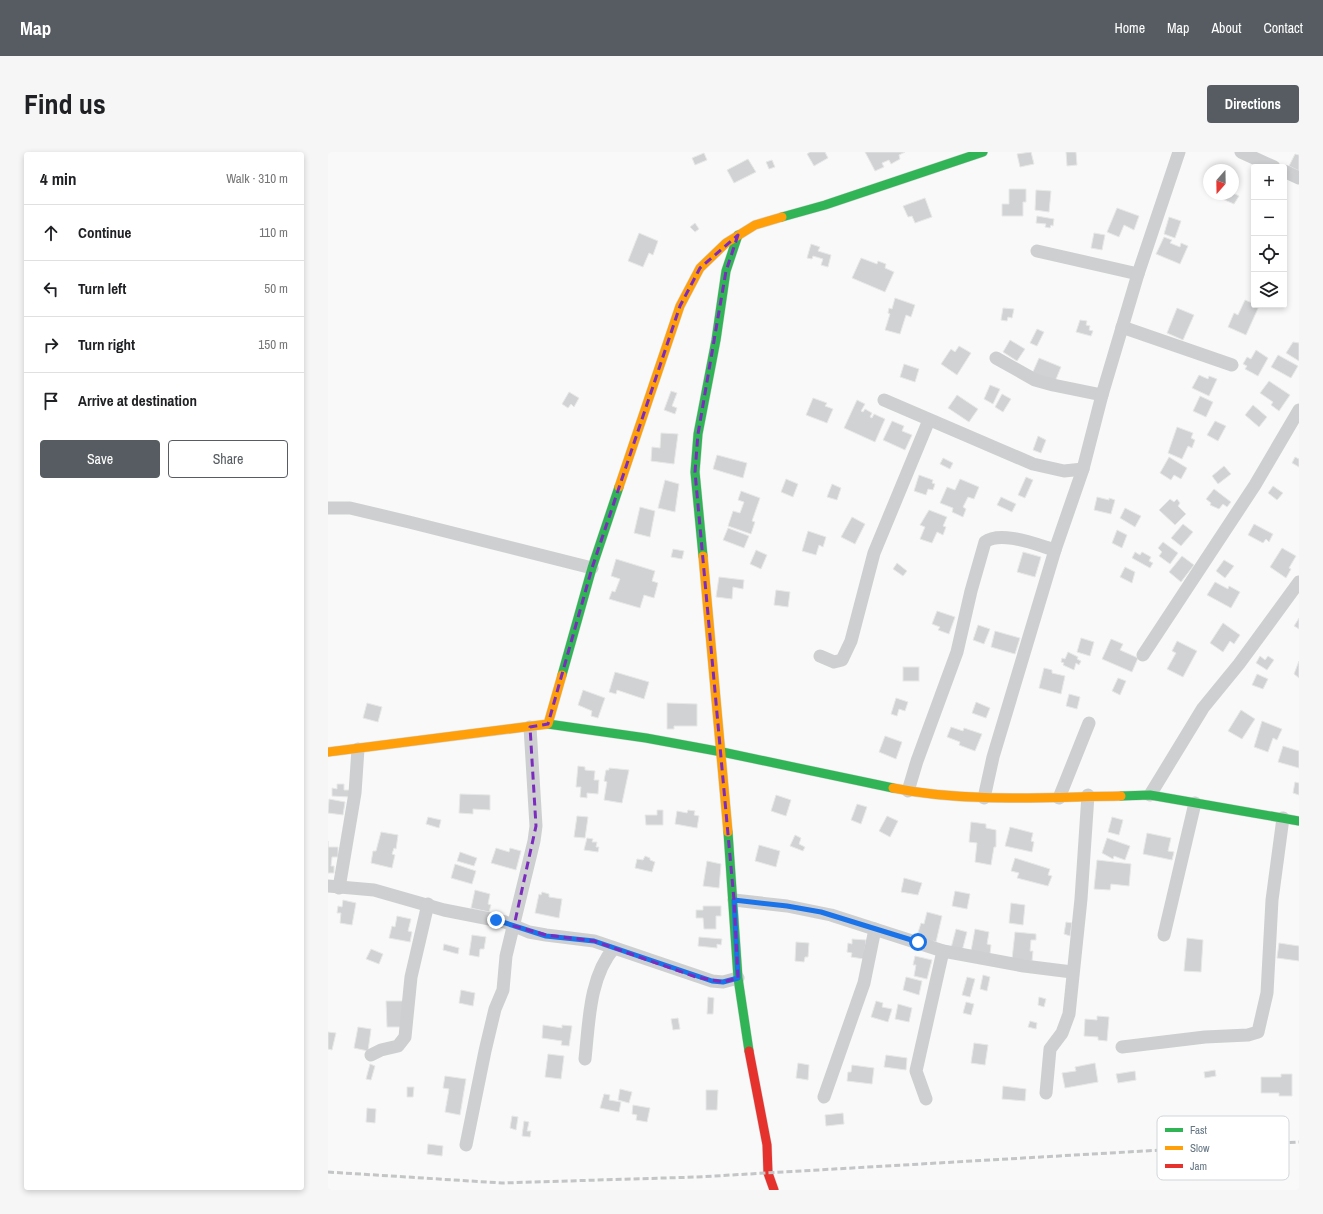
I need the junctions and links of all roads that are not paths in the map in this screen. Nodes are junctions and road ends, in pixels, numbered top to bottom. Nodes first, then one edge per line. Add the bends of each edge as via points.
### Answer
1 (983, 152) edge
2 (1179, 152) edge
3 (1241, 152) edge
4 (1267, 164) edge
5 (1287, 172) edge
6 (1299, 178) edge
7 (738, 234) junction
8 (1037, 251) dead end
9 (1138, 274) junction
10 (1122, 327) junction
11 (996, 358) dead end
12 (1232, 365) dead end
13 (1102, 395) junction
14 (884, 400) dead end
15 (1299, 410) edge
16 (929, 420) junction
17 (1083, 469) junction
18 (328, 508) edge
19 (1055, 550) junction
20 (592, 568) junction
21 (1299, 582) edge
22 (1143, 655) dead end
23 (820, 656) dead end
24 (1089, 723) dead end
25 (548, 724) junction
26 (530, 727) junction
27 (358, 749) junction
28 (328, 752) edge
29 (722, 752) junction
30 (908, 791) junction
31 (1088, 795) junction
32 (1150, 795) junction
33 (984, 798) junction
34 (1060, 798) junction
35 (1195, 803) junction
36 (1283, 818) junction
37 (1299, 821) edge
38 (334, 887) edge
39 (734, 900) junction
40 (428, 904) junction
41 (514, 926) junction
42 (875, 929) junction
43 (1164, 935) dead end
44 (614, 948) junction
45 (943, 951) junction
46 (1072, 972) junction
47 (738, 978) junction
48 (1122, 1047) dead end
49 (372, 1055) dead end
50 (585, 1058) dead end
51 (1046, 1093) dead end
52 (824, 1097) dead end
53 (926, 1099) dead end
54 (466, 1145) dead end
55 (774, 1190) edge

1 - 7 street via 825,205 755,225
2 - 9 street
3 - 4 street
5 - 6 street
7 - 20 street via 700,268 680,306
7 - 29 street via 726,271 698,434 696,472
8 - 9 street
9 - 10 street
10 - 12 street
10 - 13 street
11 - 13 street via 1034,380
13 - 17 street
14 - 16 street
15 - 22 street via 1255,485
16 - 17 street via 1033,464 1064,471
16 - 23 street via 874,553 851,642 842,660 834,662
17 - 19 street
18 - 20 street via 350,508
19 - 30 street via 1002,536 991,537 985,542 957,652
19 - 33 street
20 - 25 street
21 - 32 street via 1203,708
24 - 34 street
25 - 26 street
25 - 29 street
26 - 27 street
26 - 41 street via 536,826
27 - 28 street
27 - 38 street via 354,792
29 - 30 street
29 - 39 street
30 - 33 street
31 - 32 street
31 - 34 street
31 - 46 street via 1081,899
32 - 35 street
33 - 34 street
35 - 36 street
35 - 43 street
36 - 37 street
36 - 48 street via 1272,900 1267,993 1258,1032
38 - 40 street via 374,890
39 - 42 street via 798,907
39 - 47 street
40 - 41 street
40 - 49 street via 411,977 404,1037 398,1046 380,1050
41 - 44 street via 546,936 594,941
41 - 54 street via 506,956 503,990 484,1051
42 - 45 street
42 - 52 street via 864,983
44 - 47 street via 712,981 723,982
44 - 50 street via 605,960 595,988
45 - 46 street
45 - 53 street via 916,1071
46 - 51 street via 1068,1014 1062,1033 1050,1049
47 - 55 street via 767,1145 768,1173

